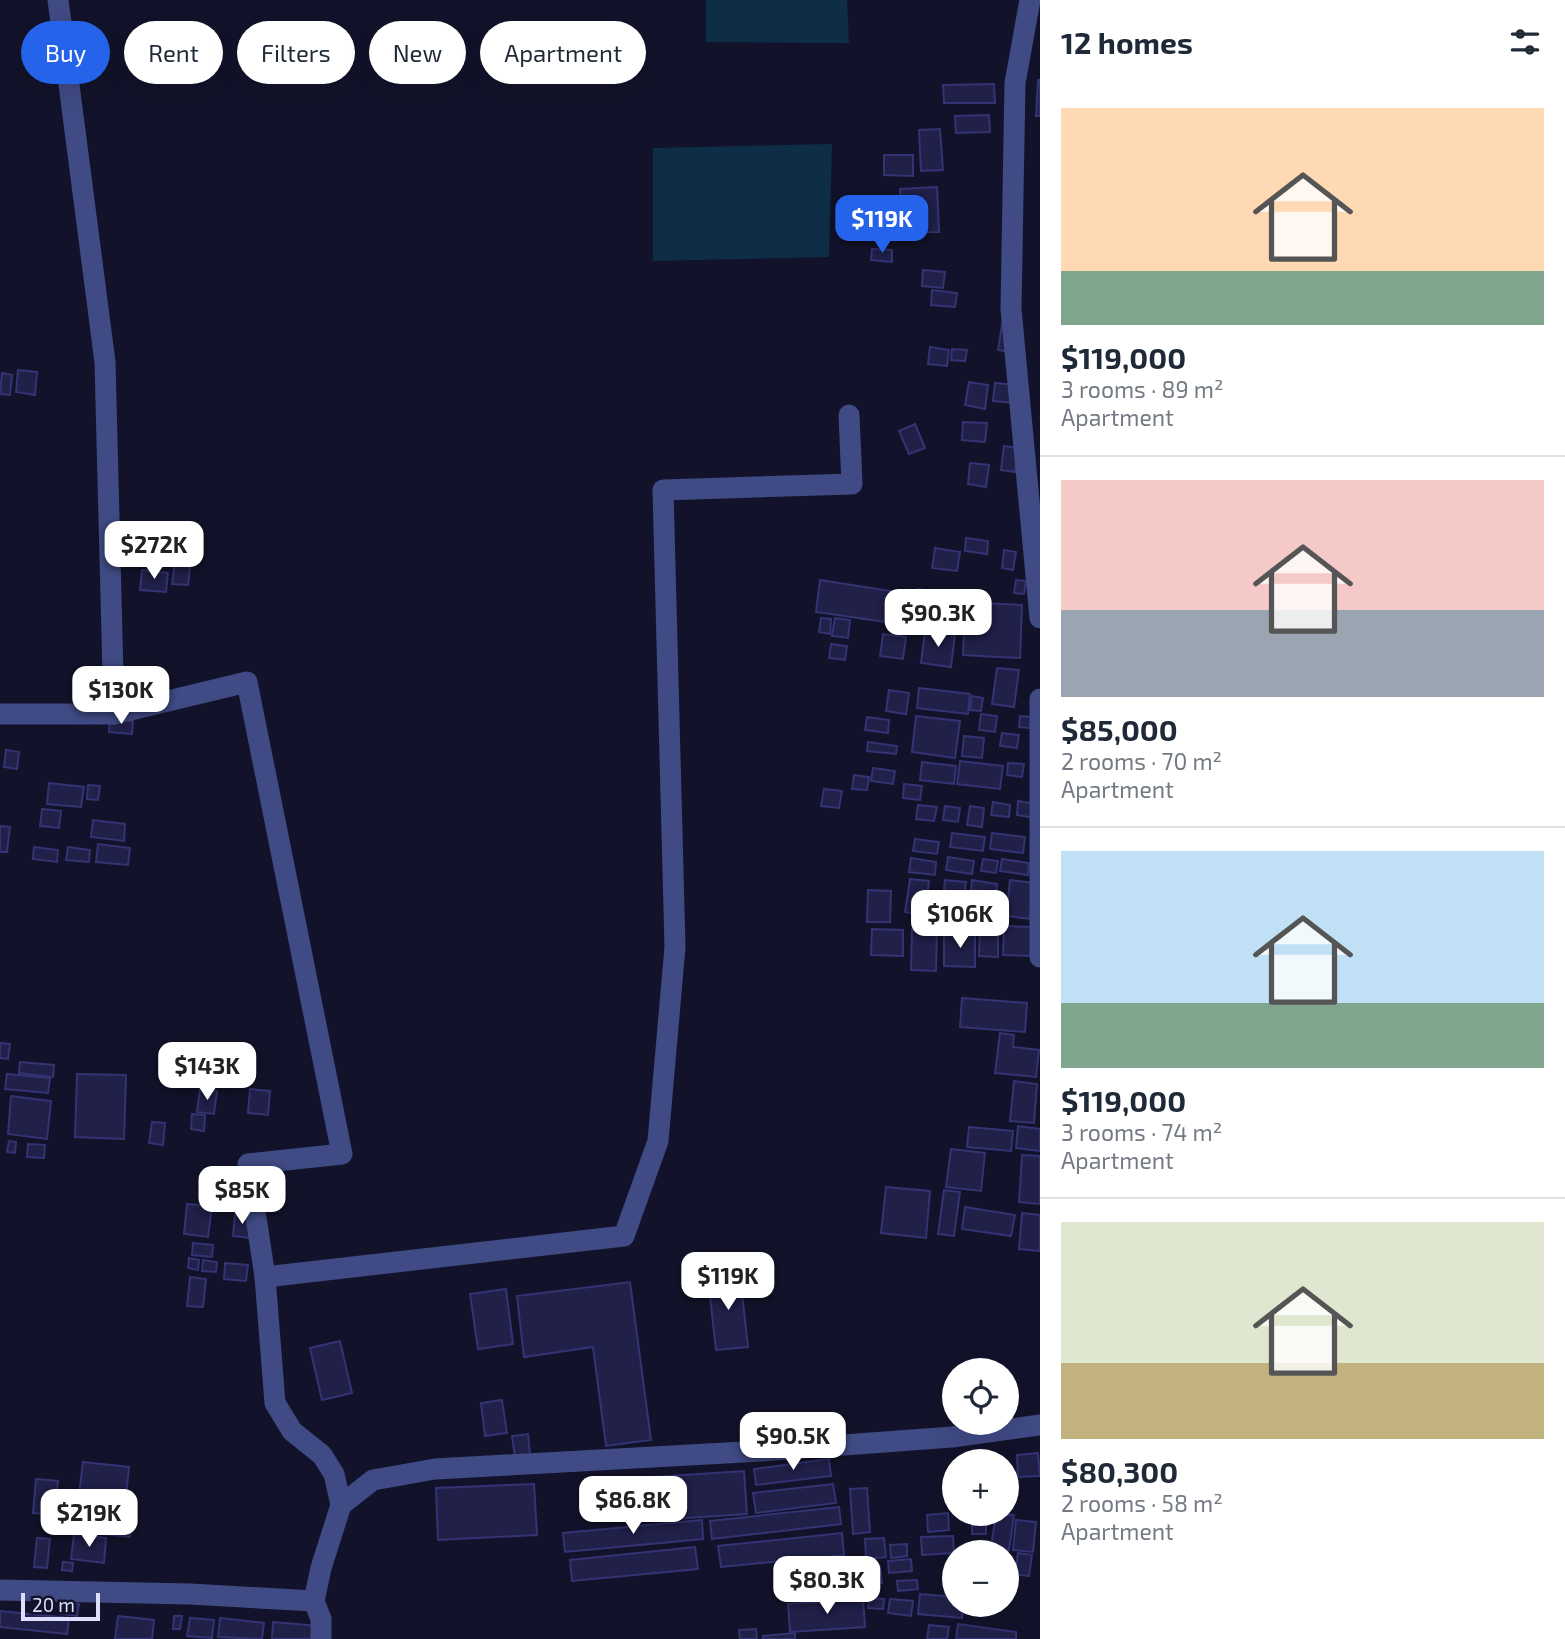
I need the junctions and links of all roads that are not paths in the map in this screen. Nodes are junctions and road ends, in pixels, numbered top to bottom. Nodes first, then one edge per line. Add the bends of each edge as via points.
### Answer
1 (58, 0) edge
2 (1030, 0) edge
3 (849, 415) dead end
4 (1040, 618) edge
5 (1040, 699) edge
6 (114, 714) junction
7 (0, 715) edge
8 (1040, 957) edge
9 (265, 1277) junction
10 (1040, 1425) edge
11 (341, 1506) junction
12 (0, 1590) edge
13 (314, 1601) junction
14 (321, 1639) edge

1 - 6 street via 105,362
2 - 4 street via 1015,83 1011,309
3 - 9 street via 852,484 663,490 676,947 658,1141 624,1236
5 - 8 street
6 - 7 street
6 - 9 street via 247,682 342,1154 248,1164
9 - 11 street via 275,1403 292,1431 322,1455 334,1474
10 - 11 street via 748,1452 435,1469 373,1480
11 - 13 street
12 - 13 street
13 - 14 street via 321,1619

